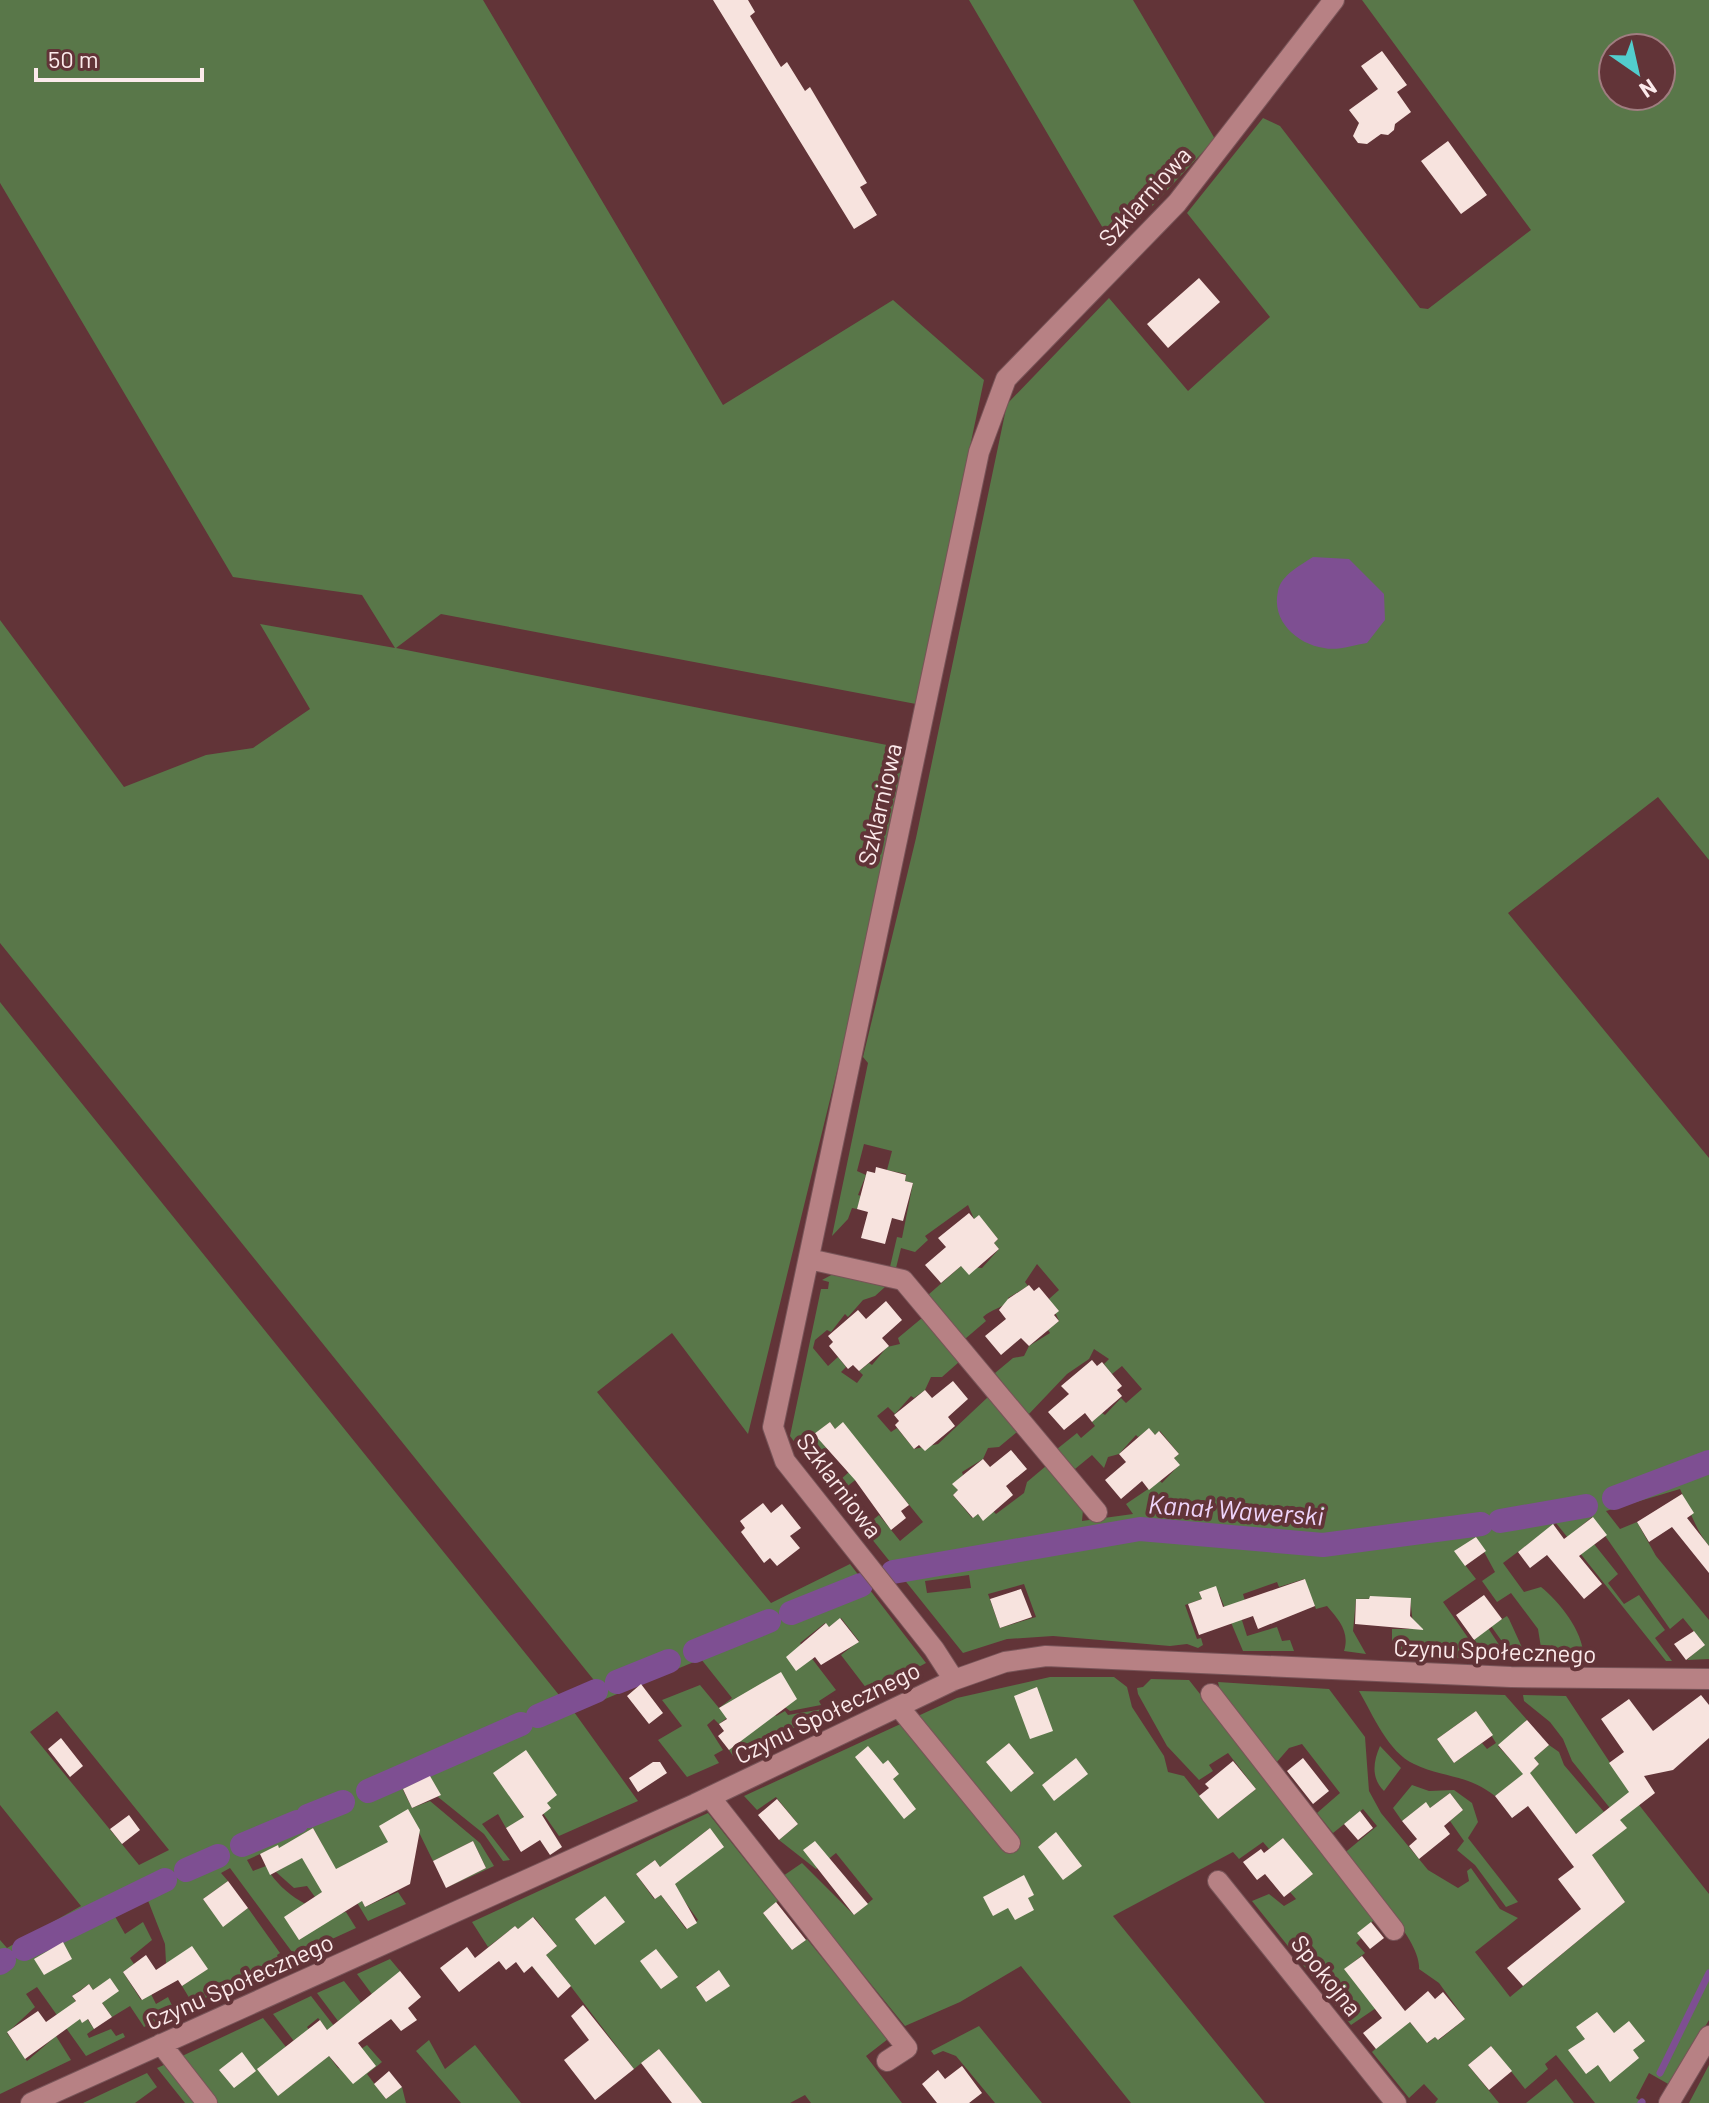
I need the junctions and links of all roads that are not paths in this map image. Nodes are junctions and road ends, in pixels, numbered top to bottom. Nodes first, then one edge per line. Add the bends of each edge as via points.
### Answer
1 (1334, 0) edge
2 (809, 1259) junction
3 (1097, 1512) dead end
4 (1709, 1679) edge
5 (954, 1680) junction
6 (1211, 1694) dead end
7 (899, 1707) junction
8 (710, 1797) junction
9 (1010, 1843) dead end
10 (1218, 1881) dead end
11 (1394, 1930) dead end
12 (1709, 2036) edge
13 (161, 2044) junction
14 (887, 2061) dead end
15 (31, 2103) edge
16 (207, 2103) edge
17 (1396, 2103) edge
18 (1669, 2103) edge

1 - 2 street, Szklarniowa via 1177,203 1006,379 995,404 979,452
2 - 3 street via 903,1280
2 - 5 street, Szklarniowa via 773,1422 775,1441
4 - 5 street, Czynu Społecznego via 1511,1677 1046,1656 1005,1662
5 - 7 street, Czynu Społecznego
6 - 11 street
7 - 8 street, Czynu Społecznego
7 - 9 street
8 - 13 street, Czynu Społecznego
8 - 14 street via 907,2048
10 - 17 street, Spokojna
12 - 18 street
13 - 15 street, Czynu Społecznego
13 - 16 street

